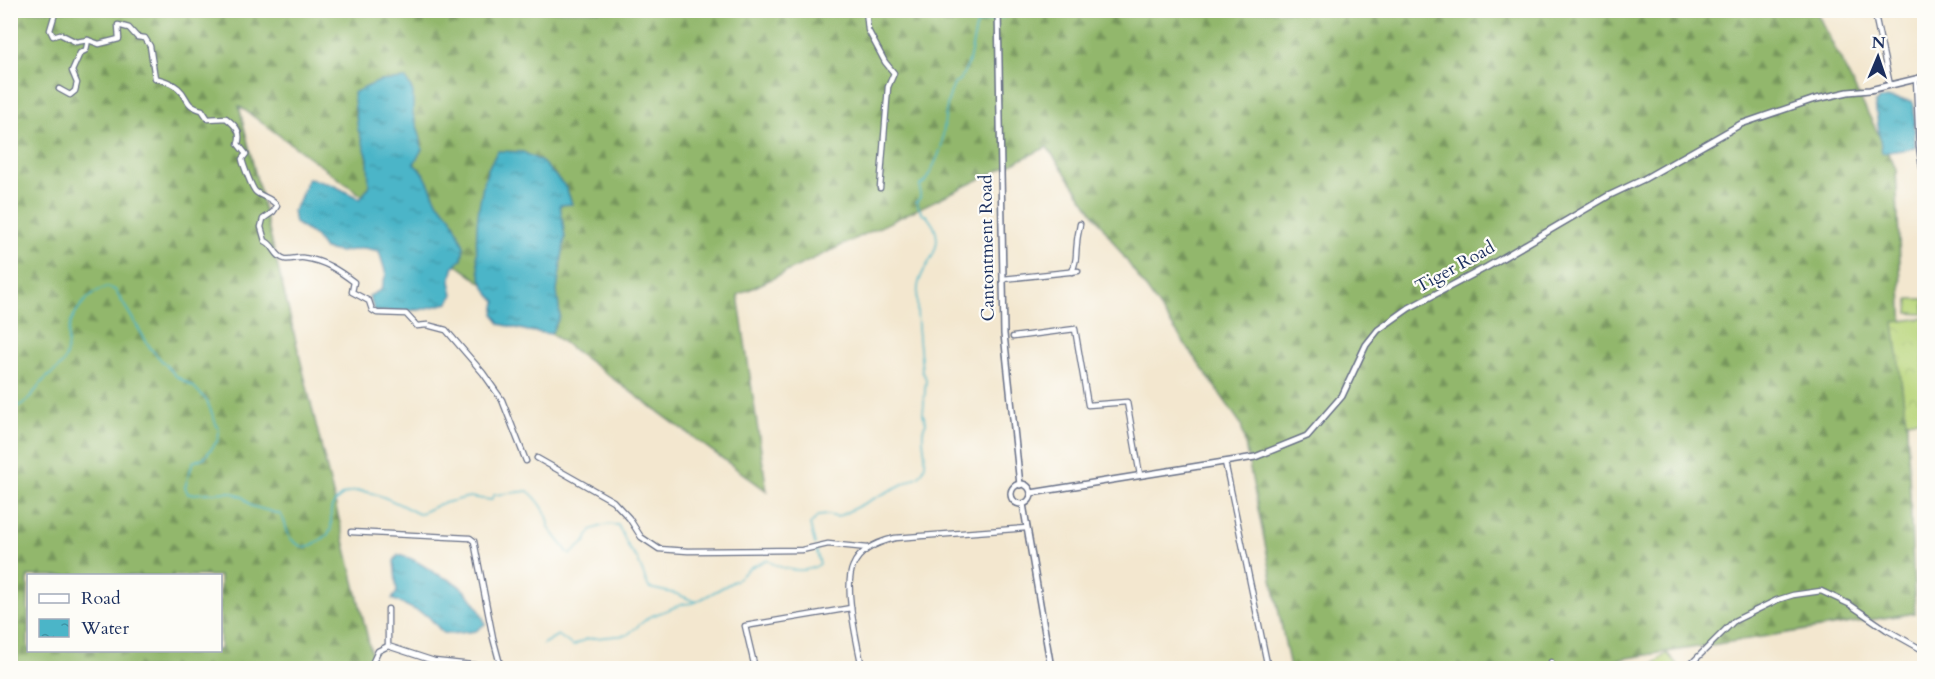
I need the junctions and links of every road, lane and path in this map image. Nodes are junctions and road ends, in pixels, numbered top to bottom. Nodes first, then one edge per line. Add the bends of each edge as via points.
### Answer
1 (56, 10) edge
2 (866, 10) edge
3 (998, 10) edge
4 (1874, 10) edge
5 (88, 40) junction
6 (1924, 76) edge
7 (1916, 79) junction
8 (1890, 85) junction
9 (59, 89) dead end
10 (1924, 180) edge
11 (880, 188) dead end
12 (1080, 224) dead end
13 (1078, 271) dead end
14 (1072, 272) junction
15 (1003, 279) junction
16 (1012, 337) dead end
17 (537, 458) dead end
18 (526, 461) dead end
19 (1225, 462) junction
20 (1140, 475) junction
21 (1020, 485) junction
22 (1031, 493) junction
23 (1023, 504) junction
24 (1027, 528) junction
25 (351, 532) dead end
26 (868, 548) junction
27 (851, 608) junction
28 (388, 609) dead end
29 (388, 646) junction
30 (1924, 649) edge
31 (1551, 662) dead end
32 (501, 668) edge
33 (370, 669) edge
34 (754, 669) edge
35 (862, 669) edge
36 (1051, 669) edge
37 (1268, 669) edge
38 (1550, 669) edge
39 (1687, 669) edge

1 - 5 street via 50,30 53,36 60,34 76,42
2 - 11 street via 868,30 894,73 888,87
3 - 15 street, Cantontment Road
4 - 8 street
5 - 9 street via 72,71 77,83 75,92 70,95
5 - 18 street via 99,44 119,39 118,25 129,28 137,38 145,38 155,78 179,88 186,102 202,110 208,119 226,118 239,131 238,144 246,154 242,159 253,189 273,200 276,206 263,219 265,241 284,259 302,257 333,266 354,282 352,292 369,301 377,313 406,314 417,327 428,325 446,330 502,400
6 - 7 street, Tiger Road
7 - 8 street, Tiger Road
7 - 10 street
8 - 19 street, Tiger Road via 1812,100 1741,124 1409,308 1378,330 1366,345 1342,396 1307,436 1255,457
12 - 14 street via 1078,259
13 - 14 street
14 - 15 street
15 - 21 street, Cantontment Road via 1004,334
16 - 20 street via 1075,329 1088,405 1126,402
17 - 26 street via 613,501 641,537 659,549 802,550 828,544
19 - 20 street, Tiger Road
19 - 37 street
20 - 22 street, Tiger Road
21 - 22 street via 1027,486
21 - 23 street via 1013,489 1012,496
22 - 23 street
23 - 24 street
24 - 26 street via 895,538
24 - 36 street
25 - 32 street via 474,541
26 - 27 street via 853,566
27 - 34 street via 745,626
27 - 35 street
28 - 29 street
29 - 32 street via 434,661
29 - 33 street via 378,651
30 - 39 street via 1821,591 1777,600 1734,621
31 - 38 street

